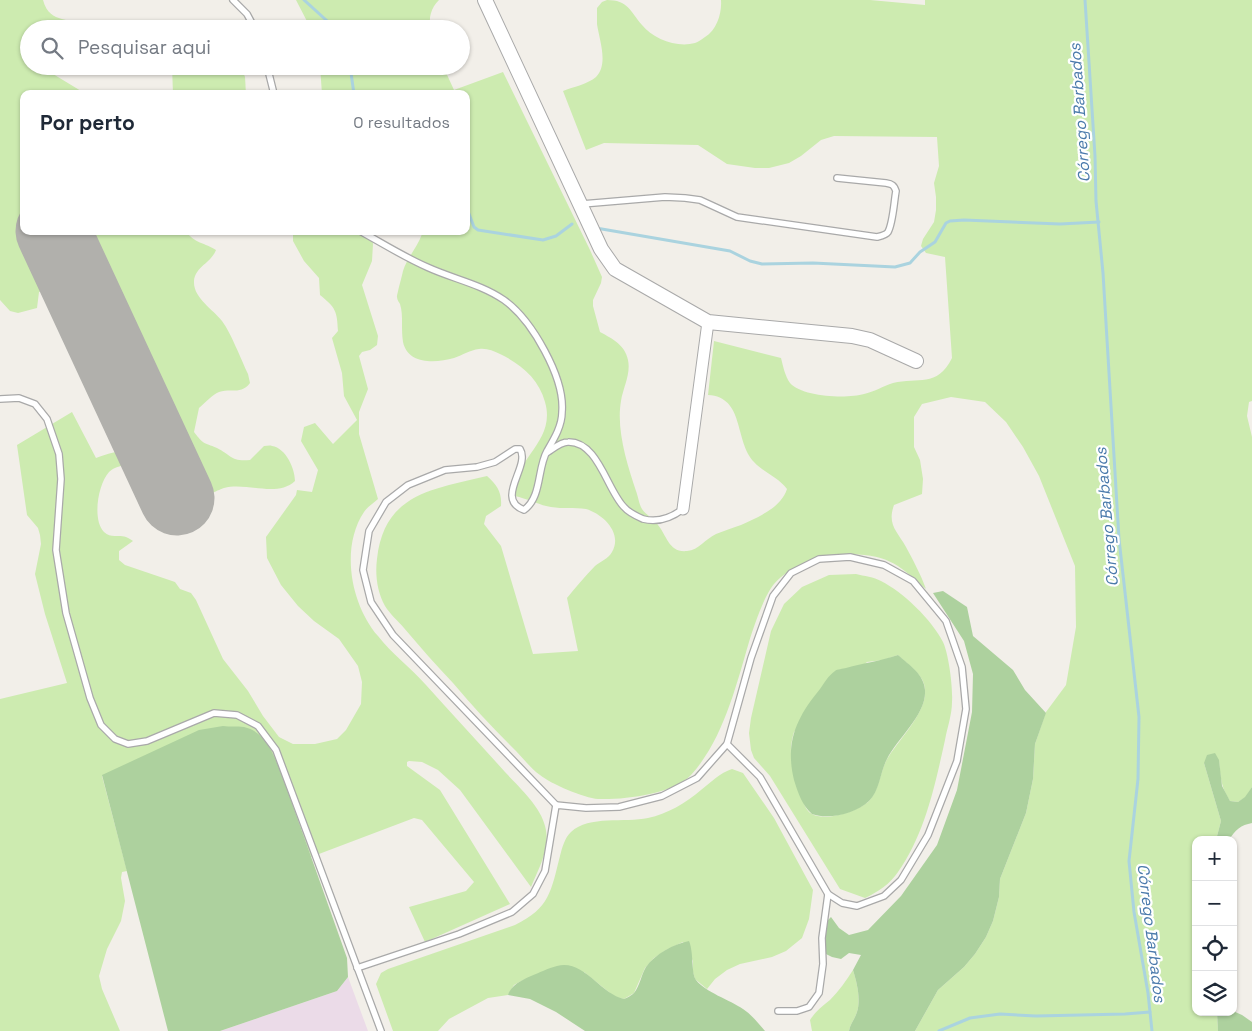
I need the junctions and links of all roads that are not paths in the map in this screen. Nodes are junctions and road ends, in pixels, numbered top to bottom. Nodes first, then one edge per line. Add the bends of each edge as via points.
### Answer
1 (233, 0) edge
2 (485, 0) edge
3 (250, 20) edge
4 (269, 75) edge
5 (273, 90) edge
6 (837, 178) dead end
7 (580, 204) junction
8 (367, 235) edge
9 (708, 322) junction
10 (916, 361) dead end
11 (0, 399) edge
12 (546, 453) junction
13 (682, 509) joint
14 (727, 744) junction
15 (556, 805) junction
16 (828, 894) junction
17 (357, 968) junction
18 (778, 1011) dead end
19 (381, 1031) edge

1 - 3 lane
2 - 7 street
4 - 5 lane
6 - 7 lane via 892,184 896,191 888,232 884,236 736,217 700,200 685,198
7 - 9 street via 601,249 615,269
8 - 12 lane via 427,268 504,300 526,321 551,363 561,389 562,413 555,438
9 - 10 street via 852,336 870,340
9 - 13 street
11 - 17 lane via 19,398 36,404 47,419 59,454 61,479 56,550 66,613 101,725 114,739 128,744 147,741 214,713 237,715 258,726 276,750
12 - 13 lane via 560,444 579,444 590,452 623,506 635,516 665,520
12 - 15 lane via 534,499 524,510 512,501 522,456 520,449 515,448 495,462 445,470 408,485 386,502 369,531 363,570 372,602 393,634
14 - 15 lane via 697,778 662,796 619,807
14 - 16 lane via 760,777
14 - 16 lane via 751,658 773,596 791,573 819,559 850,557 884,565 913,581 946,621 962,667 966,708 957,761 928,836 901,880 884,896 857,906
15 - 17 lane via 545,871 533,894 512,912 459,934
16 - 18 lane via 818,993 809,1007
17 - 19 lane

